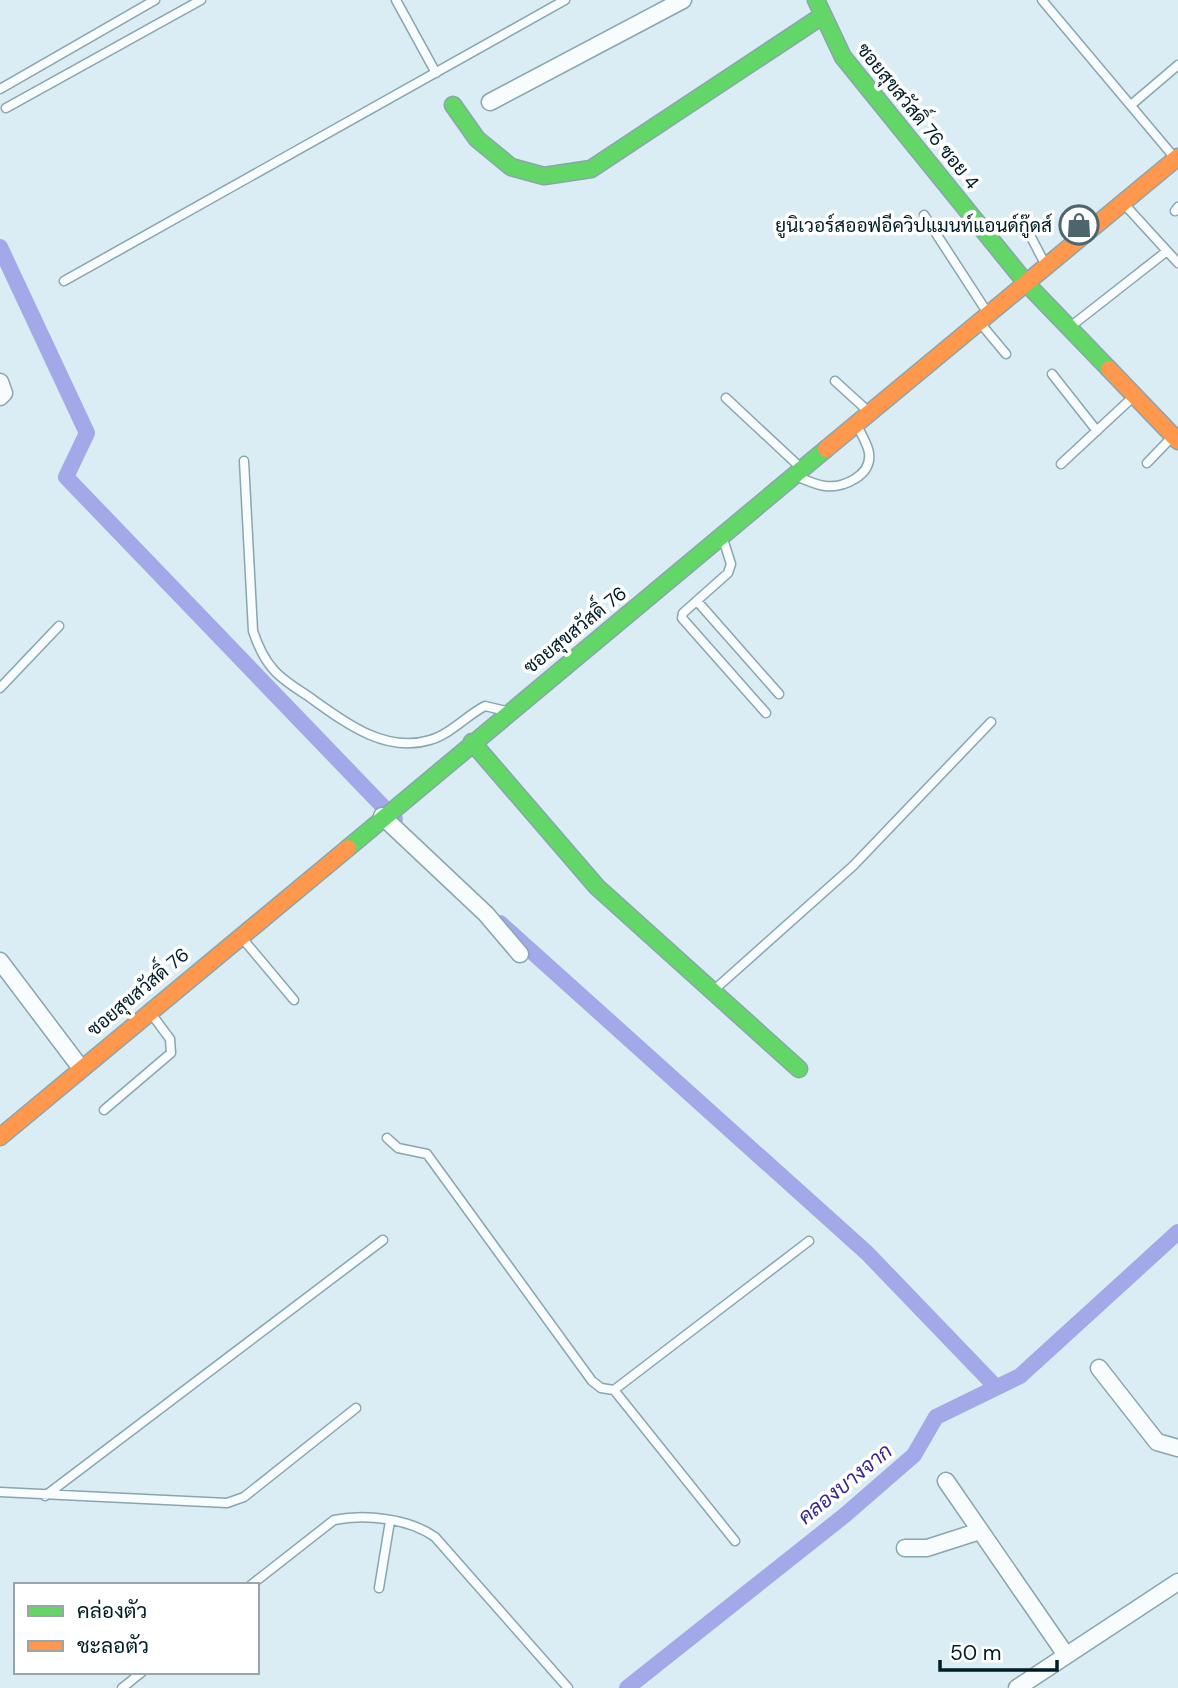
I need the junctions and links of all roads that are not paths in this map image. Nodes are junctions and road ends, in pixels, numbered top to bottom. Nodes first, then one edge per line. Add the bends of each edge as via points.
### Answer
1 (155, 0) edge
2 (201, 0) edge
3 (396, 0) edge
4 (565, 0) edge
5 (683, 0) edge
6 (1042, 0) edge
7 (819, 8) edge
8 (1178, 65) edge
9 (436, 73) junction
10 (0, 89) edge
11 (490, 102) dead end
12 (453, 105) dead end
13 (1131, 105) junction
14 (6, 108) dead end
15 (1177, 158) edge
16 (1123, 203) junction
17 (923, 215) dead end
18 (1030, 235) dead end
19 (1167, 251) junction
20 (1178, 263) edge
21 (1046, 266) junction
22 (64, 281) dead end
23 (1027, 283) junction
24 (984, 318) junction
25 (1069, 328) junction
26 (1006, 354) dead end
27 (1052, 374) dead end
28 (835, 380) dead end
29 (0, 383) edge
30 (1135, 396) junction
31 (0, 397) edge
32 (726, 398) dead end
33 (870, 413) junction
34 (856, 425) junction
35 (1097, 430) junction
36 (1172, 432) edge
37 (244, 461) dead end
38 (1147, 463) dead end
39 (1061, 464) dead end
40 (798, 473) junction
41 (722, 536) junction
42 (696, 601) junction
43 (59, 626) dead end
44 (0, 688) edge
45 (779, 694) dead end
46 (509, 712) junction
47 (766, 713) dead end
48 (991, 722) dead end
49 (472, 742) junction
50 (384, 815) junction
51 (240, 935) junction
52 (520, 954) dead end
53 (0, 961) edge
54 (713, 992) junction
55 (294, 1000) dead end
56 (149, 1010) junction
57 (80, 1067) junction
58 (799, 1069) dead end
59 (104, 1110) dead end
60 (0, 1137) edge
61 (387, 1138) dead end
62 (383, 1240) dead end
63 (809, 1241) dead end
64 (1099, 1368) dead end
65 (614, 1390) junction
66 (356, 1408) dead end
67 (1178, 1447) edge
68 (946, 1481) dead end
69 (0, 1492) edge
70 (45, 1496) junction
71 (390, 1521) junction
72 (980, 1531) junction
73 (735, 1541) dead end
74 (905, 1548) dead end
75 (1178, 1582) edge
76 (254, 1583) edge
77 (379, 1588) dead end
78 (1066, 1655) junction
79 (140, 1674) edge
80 (122, 1688) edge
81 (568, 1688) edge
82 (1017, 1688) edge

1 - 10 lane
2 - 14 lane
3 - 9 lane
4 - 9 lane
5 - 11 street
6 - 13 lane
7 - 12 street via 591,169 537,176 511,167 465,127
7 - 23 street, ซอยสุขสวัสดิ์ 76 ซอย 4 via 842,57
8 - 13 lane
9 - 22 lane
13 - 15 lane
15 - 16 street, ซอยสุขสวัสดิ์ 76
16 - 19 lane
16 - 21 street, ซอยสุขสวัสดิ์ 76
17 - 24 lane
18 - 21 lane
19 - 20 lane
19 - 25 lane
21 - 23 street, ซอยสุขสวัสดิ์ 76
23 - 24 street, ซอยสุขสวัสดิ์ 76
23 - 25 street, ซอยสุขสวัสดิ์ 76 ซอย 4
24 - 26 lane
24 - 33 street, ซอยสุขสวัสดิ์ 76
25 - 30 street, ซอยสุขสวัสดิ์ 76 ซอย 4
27 - 35 lane
28 - 33 lane
29 - 31 street via 4,393
30 - 35 lane
30 - 36 street, ซอยสุขสวัสดิ์ 76 ซอย 4
32 - 40 lane
33 - 34 street, ซอยสุขสวัสดิ์ 76
34 - 40 street, ซอยสุขสวัสดิ์ 76
34 - 40 lane via 869,451 869,462 857,478 822,486
35 - 39 lane
36 - 38 lane
37 - 46 lane via 253,631 275,672 346,724 368,736 395,741 433,740 485,706
40 - 41 street, ซอยสุขสวัสดิ์ 76
41 - 42 lane via 731,564 728,573
41 - 46 street, ซอยสุขสวัสดิ์ 76
42 - 45 lane
42 - 47 lane via 682,613 685,625
43 - 44 lane
46 - 49 street, ซอยสุขสวัสดิ์ 76
48 - 54 lane via 853,866
49 - 50 street, ซอยสุขสวัสดิ์ 76
49 - 54 street via 597,887
50 - 51 street, ซอยสุขสวัสดิ์ 76
50 - 52 street via 486,914
51 - 55 lane
51 - 56 street, ซอยสุขสวัสดิ์ 76
53 - 57 street
54 - 58 street
56 - 57 street, ซอยสุขสวัสดิ์ 76
56 - 59 lane via 170,1039 171,1053
57 - 60 street, ซอยสุขสวัสดิ์ 76
61 - 65 lane via 398,1148 427,1154 592,1381
62 - 70 lane
63 - 65 lane
64 - 67 street via 1157,1442
65 - 73 lane
66 - 70 lane via 244,1497 227,1503
68 - 72 street
69 - 70 lane
71 - 76 lane via 334,1520
71 - 77 lane
71 - 81 lane via 435,1537
72 - 74 street via 927,1548
72 - 78 street
75 - 78 street
78 - 82 street
79 - 80 lane

